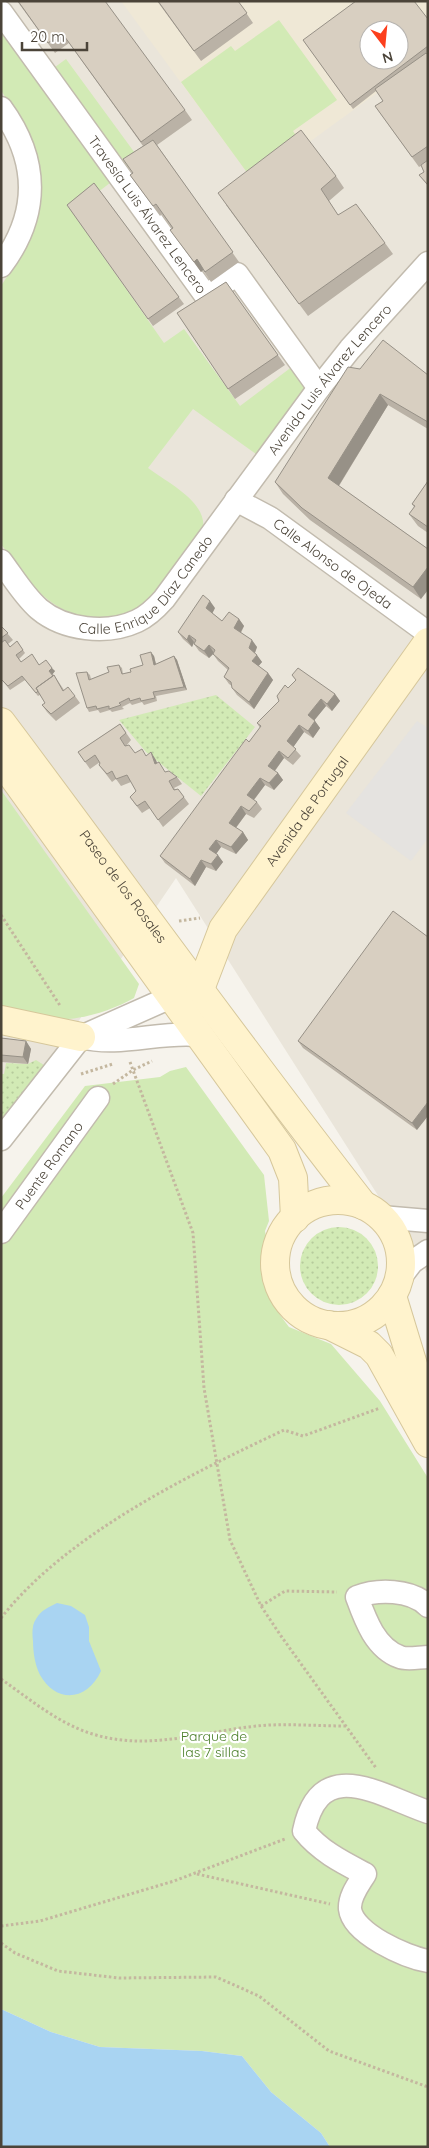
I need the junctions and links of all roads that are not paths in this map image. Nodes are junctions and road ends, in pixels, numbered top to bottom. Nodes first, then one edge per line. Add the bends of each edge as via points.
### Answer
1 (1, 12) edge
2 (1, 108) edge
3 (428, 263) edge
4 (1, 266) edge
5 (319, 388) junction
6 (236, 500) junction
7 (1, 561) edge
8 (428, 634) edge
9 (428, 642) edge
10 (1, 722) edge
11 (1, 760) edge
12 (200, 989) junction
13 (171, 997) junction
14 (1, 1020) edge
15 (198, 1035) junction
16 (81, 1037) junction
17 (245, 1052) junction
18 (98, 1098) dead end
19 (1, 1139) edge
20 (372, 1211) junction
21 (295, 1218) junction
22 (428, 1221) edge
23 (1, 1232) edge
24 (428, 1252) edge
25 (396, 1288) junction
26 (329, 1326) junction
27 (416, 1401) edge
28 (428, 1443) edge
29 (428, 1606) edge
30 (428, 1657) edge
31 (428, 1812) edge
32 (428, 1961) edge

1 - 5 street, Travesía Luis Álvarez Lencero via 206,296 237,274
2 - 4 street via 24,151 31,188 24,227
3 - 5 street, Avenida Luis Álvarez Lencero
5 - 6 street, Avenida Luis Álvarez Lencero
6 - 7 street, Calle Enrique Díaz Canedo via 152,612 119,626 80,627 52,617 30,600
6 - 8 street, Calle Alonso de Ojeda via 270,518
9 - 12 main road, Avenida de Portugal via 223,929
10 - 12 main road, Paseo de los Rosales
11 - 13 main road, Paseo de los Rosales
12 - 17 main road, Paseo de los Rosales
13 - 15 main road, Paseo de los Rosales
13 - 16 street
13 - 17 street, Paseo de los Rosales via 197,1011
14 - 16 main road
15 - 16 street via 124,1041
15 - 21 main road, Paseo de los Rosales via 282,1150 292,1178
16 - 19 street
17 - 20 main road, Paseo de los Rosales
18 - 23 street, Puente Romano
20 - 21 main road via 347,1200 325,1201 311,1206
20 - 22 street
20 - 25 main road via 397,1239 401,1257
21 - 26 main road via 278,1248 275,1267 280,1288 292,1307 310,1320
24 - 25 street via 412,1262
25 - 26 main road via 366,1321
25 - 27 main road via 420,1391
26 - 27 main road via 369,1345
27 - 28 main road
29 - 30 street via 408,1595 393,1593 371,1591 357,1597 372,1632 384,1648 401,1657
31 - 32 street via 356,1785 332,1787 309,1810 304,1831 336,1859 365,1874 351,1898 350,1908 352,1917 368,1934 393,1949

